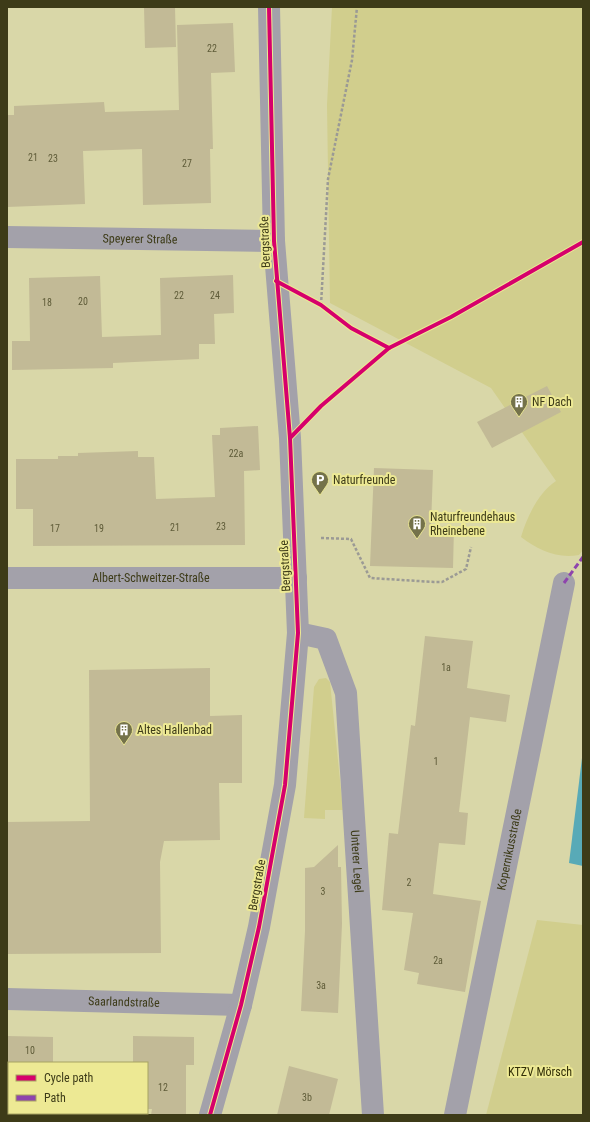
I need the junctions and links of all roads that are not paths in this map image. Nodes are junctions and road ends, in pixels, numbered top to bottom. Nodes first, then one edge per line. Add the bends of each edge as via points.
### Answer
1 (269, 7) edge
2 (7, 237) edge
3 (274, 241) junction
4 (7, 578) edge
5 (296, 578) junction
6 (564, 583) dead end
7 (298, 633) junction
8 (7, 999) edge
9 (241, 1005) junction
10 (210, 1115) edge
11 (373, 1115) edge
12 (455, 1115) edge

1 - 3 street, Bergstraße
2 - 3 street, Speyerer Straße
3 - 5 street, Bergstraße via 290,438
4 - 5 street, Albert-Schweitzer-Straße
5 - 7 street, Bergstraße
6 - 12 street, Kopernikusstraße
7 - 9 street, Bergstraße via 285,785 260,927
7 - 11 street, Unterer Legel via 326,639 346,693
8 - 9 street, Saarlandstraße
9 - 10 street, Bergstraße

